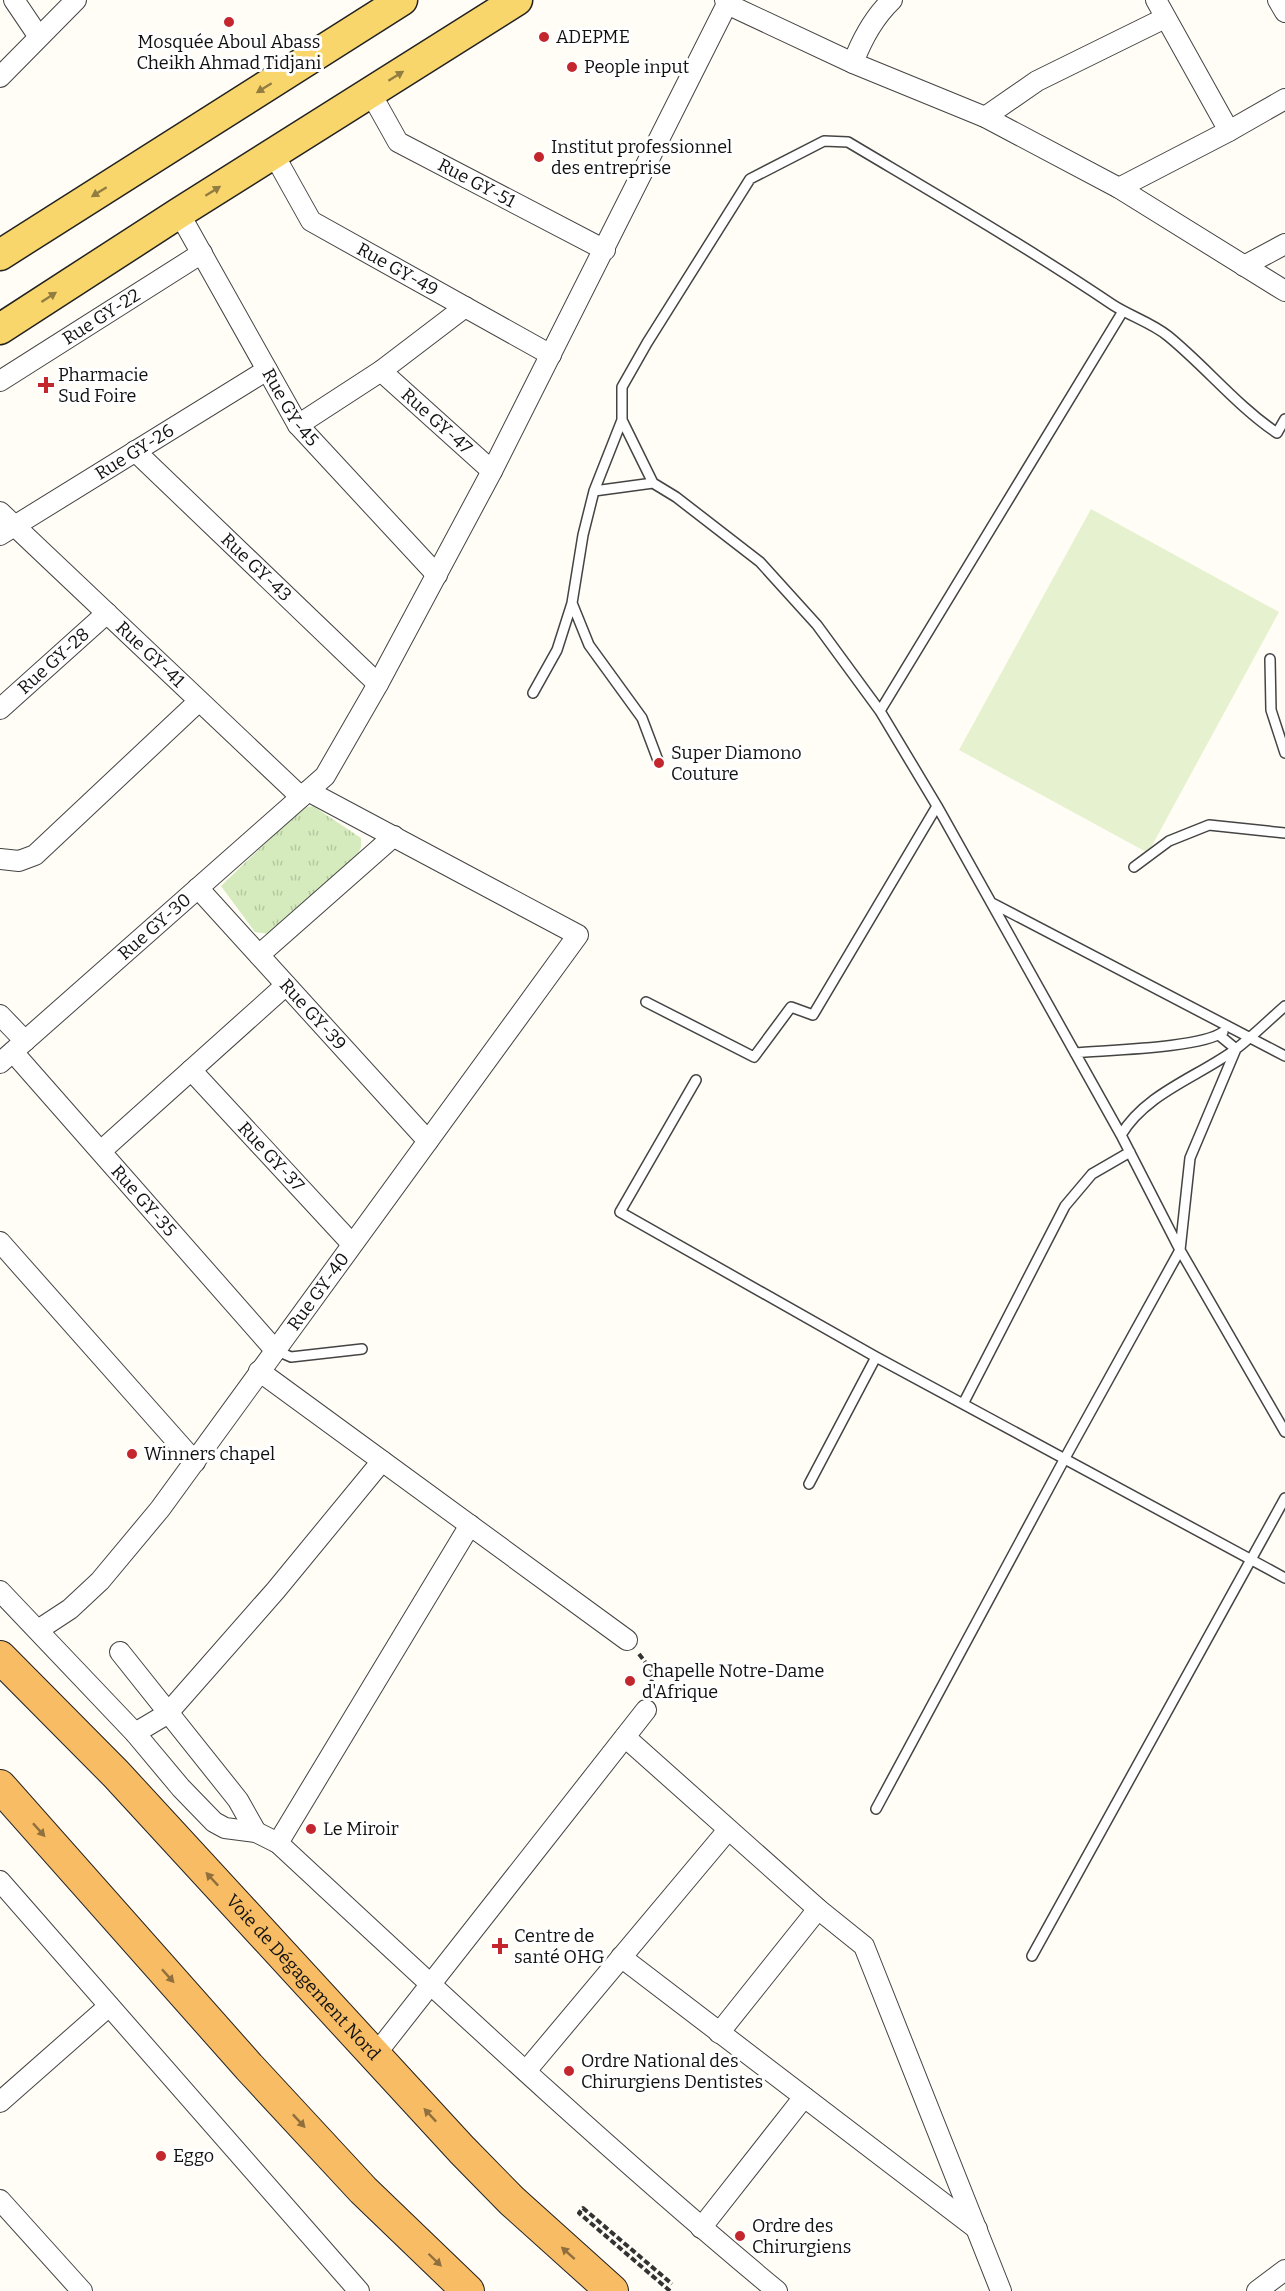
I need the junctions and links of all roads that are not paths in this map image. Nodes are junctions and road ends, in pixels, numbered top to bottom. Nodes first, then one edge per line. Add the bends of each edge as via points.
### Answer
1 (14, 0) edge
2 (76, 0) edge
3 (402, 0) edge
4 (517, 0) edge
5 (892, 0) edge
6 (1156, 0) edge
7 (1278, 0) edge
8 (726, 2) edge
9 (1285, 12) edge
10 (1166, 18) junction
11 (39, 37) junction
12 (854, 63) junction
13 (0, 77) edge
14 (370, 92) junction
15 (1285, 99) edge
16 (985, 117) junction
17 (1229, 131) junction
18 (273, 153) junction
19 (1119, 188) junction
20 (179, 213) junction
21 (1285, 244) edge
22 (605, 250) junction
23 (202, 253) junction
24 (0, 255) edge
25 (1244, 266) junction
26 (1285, 291) edge
27 (465, 307) junction
28 (1123, 311) junction
29 (0, 329) edge
30 (551, 355) junction
31 (267, 370) junction
32 (381, 371) junction
33 (0, 381) edge
34 (1285, 419) edge
35 (622, 420) junction
36 (298, 425) junction
37 (135, 451) junction
38 (492, 471) junction
39 (653, 483) junction
40 (594, 491) junction
41 (0, 512) edge
42 (7, 530) edge
43 (437, 575) junction
44 (573, 603) junction
45 (107, 613) junction
46 (1270, 658) dead end
47 (378, 684) junction
48 (533, 693) dead end
49 (199, 701) junction
50 (0, 709) edge
51 (880, 711) junction
52 (1285, 753) edge
53 (659, 763) dead end
54 (305, 794) junction
55 (937, 806) junction
56 (1285, 833) edge
57 (394, 837) junction
58 (0, 859) edge
59 (1134, 867) dead end
60 (198, 888) junction
61 (991, 903) junction
62 (578, 934) joint
63 (259, 955) junction
64 (286, 985) junction
65 (646, 1002) dead end
66 (1285, 1006) edge
67 (0, 1015) edge
68 (1230, 1027) junction
69 (1219, 1035) junction
70 (1249, 1037) junction
71 (1236, 1049) junction
72 (13, 1052) edge
73 (1075, 1053) junction
74 (1285, 1056) edge
75 (191, 1070) junction
76 (696, 1080) dead end
77 (1121, 1135) junction
78 (428, 1141) junction
79 (100, 1151) junction
80 (1130, 1152) junction
81 (0, 1242) edge
82 (352, 1244) junction
83 (1180, 1250) junction
84 (362, 1349) dead end
85 (275, 1350) junction
86 (876, 1357) junction
87 (259, 1371) junction
88 (963, 1404) junction
89 (1285, 1432) edge
90 (1065, 1458) junction
91 (382, 1461) junction
92 (195, 1462) junction
93 (809, 1484) dead end
94 (1285, 1498) edge
95 (470, 1525) junction
96 (1251, 1559) junction
97 (1285, 1578) edge
98 (0, 1591) edge
99 (38, 1630) junction
100 (0, 1633) edge
101 (627, 1640) road end
102 (120, 1652) dead end
103 (0, 1658) edge
104 (646, 1710) road end
105 (166, 1714) junction
106 (135, 1733) junction
107 (625, 1737) junction
108 (116, 1774) junction
109 (0, 1786) edge
110 (876, 1809) dead end
111 (728, 1830) junction
112 (256, 1832) junction
113 (278, 1844) junction
114 (0, 1881) edge
115 (818, 1909) junction
116 (1032, 1956) dead end
117 (621, 1957) junction
118 (431, 1984) junction
119 (109, 2006) junction
120 (719, 2032) junction
121 (375, 2055) junction
122 (526, 2071) junction
123 (804, 2097) junction
124 (0, 2102) edge
125 (0, 2199) edge
126 (702, 2228) junction
127 (977, 2229) junction
128 (1285, 2270) edge
129 (351, 2289) edge
130 (82, 2291) edge
131 (468, 2291) edge
132 (612, 2291) edge
133 (777, 2291) edge
134 (1001, 2291) edge
135 (1257, 2291) edge

1 - 11 street
2 - 11 street
3 -> 24 main road
14 -> 4 main road
5 - 12 street via 878,13
6 - 10 street
7 - 9 street
8 - 12 street
8 - 22 street, Rue GY-30
10 - 16 street via 1037,81
10 - 17 street
11 - 13 street
12 - 16 street
14 - 18 main road
14 - 22 street, Rue GY-51 via 398,142
15 - 17 street
16 - 19 street
17 - 19 street
20 -> 18 main road
18 - 27 street, Rue GY-49 via 311,221
19 - 25 street
20 - 23 street, Rue GY-45
29 -> 20 main road
21 - 25 street
22 - 30 street, Rue GY-30
23 - 31 street, Rue GY-45
23 - 33 street, Rue GY-22
25 - 26 street
27 - 30 street, Rue GY-49
27 - 32 street
28 - 34 lane via 1167,334 1256,419 1277,433
28 - 35 lane via 1044,258 848,142 824,141 750,179 622,387
28 - 51 lane
30 - 38 street, Rue GY-30
31 - 36 street, Rue GY-45
31 - 37 street, Rue GY-26
32 - 36 street
32 - 38 street, Rue GY-47
35 - 39 lane
35 - 40 lane
36 - 43 street, Rue GY-45
37 - 42 street, Rue GY-26
37 - 47 street, Rue GY-43
38 - 43 street, Rue GY-30
39 - 40 lane
39 - 51 lane via 760,562 817,625
40 - 44 lane
41 - 42 street, Rue GY-41
42 - 45 street, Rue GY-41
43 - 47 street, Rue GY-30
44 - 48 lane via 557,650
44 - 53 lane via 589,645 642,718
45 - 49 street, Rue GY-41
45 - 50 street, Rue GY-28
46 - 52 lane via 1271,710
47 - 54 street, Rue GY-30 via 325,776
49 - 54 street, Rue GY-41
49 - 58 street via 35,855 19,861
51 - 55 lane
54 - 57 street, Rue GY-41
54 - 60 street, Rue GY-30
55 - 61 lane
55 - 65 lane via 813,1015 791,1007 754,1056
56 - 59 lane via 1209,825 1169,841
57 - 62 street, Rue GY-41
57 - 63 street
60 - 63 street, Rue GY-39
60 - 72 street, Rue GY-30
61 - 68 lane
61 - 73 lane
62 - 78 street, Rue GY-40
63 - 64 street, Rue GY-39
64 - 75 street
64 - 78 street, Rue GY-39
66 - 70 lane
67 - 72 street
68 - 69 lane
68 - 70 lane
69 - 71 lane
69 - 73 lane via 1187,1043
70 - 71 lane
70 - 74 lane
71 - 77 lane via 1147,1104
71 - 83 lane via 1190,1158
72 - 79 street, Rue GY-35
73 - 77 lane
75 - 79 street
75 - 82 street, Rue GY-37
76 - 86 lane via 620,1212
77 - 80 lane
78 - 82 street, Rue GY-40
79 - 85 street, Rue GY-35
80 - 83 lane
80 - 88 lane via 1092,1174 1065,1206
81 - 92 street
82 - 85 street, Rue GY-40
83 - 89 lane
83 - 90 lane
84 - 85 lane via 291,1357
85 - 87 street, Rue GY-40
86 - 88 lane
86 - 93 lane
87 - 91 street
87 - 92 street, Rue GY-40
88 - 90 lane
90 - 96 lane
90 - 110 lane
91 - 95 street
91 - 105 street via 276,1590
92 - 99 street, Rue GY-40 via 100,1581
94 - 96 lane
95 - 101 street
95 - 113 street
96 - 97 lane
96 - 116 lane
98 - 99 street
99 - 106 street
100 - 108 highway via 84,1729
102 - 105 street
103 - 108 highway, Voie de Dégagement Nord
104 - 107 street
105 - 106 street
105 - 112 street via 237,1800
106 - 112 street via 214,1822 225,1828
107 - 111 street
107 - 118 street
121 -> 108 highway, Voie de Dégagement Nord
109 -> 131 highway via 249,2067 363,2190
111 - 115 street
111 - 117 street
112 - 113 street
113 - 118 street
114 - 119 street
115 - 120 street
115 - 127 street via 864,1946
117 - 120 street
117 - 122 street
118 - 121 street
118 - 122 street
119 - 124 street
119 - 129 street
120 - 123 street
132 -> 121 highway, Voie de Dégagement Nord via 512,2201
122 - 126 street
123 - 126 street
123 - 127 street
125 - 130 street
126 - 133 street
127 - 134 street
128 - 135 street

